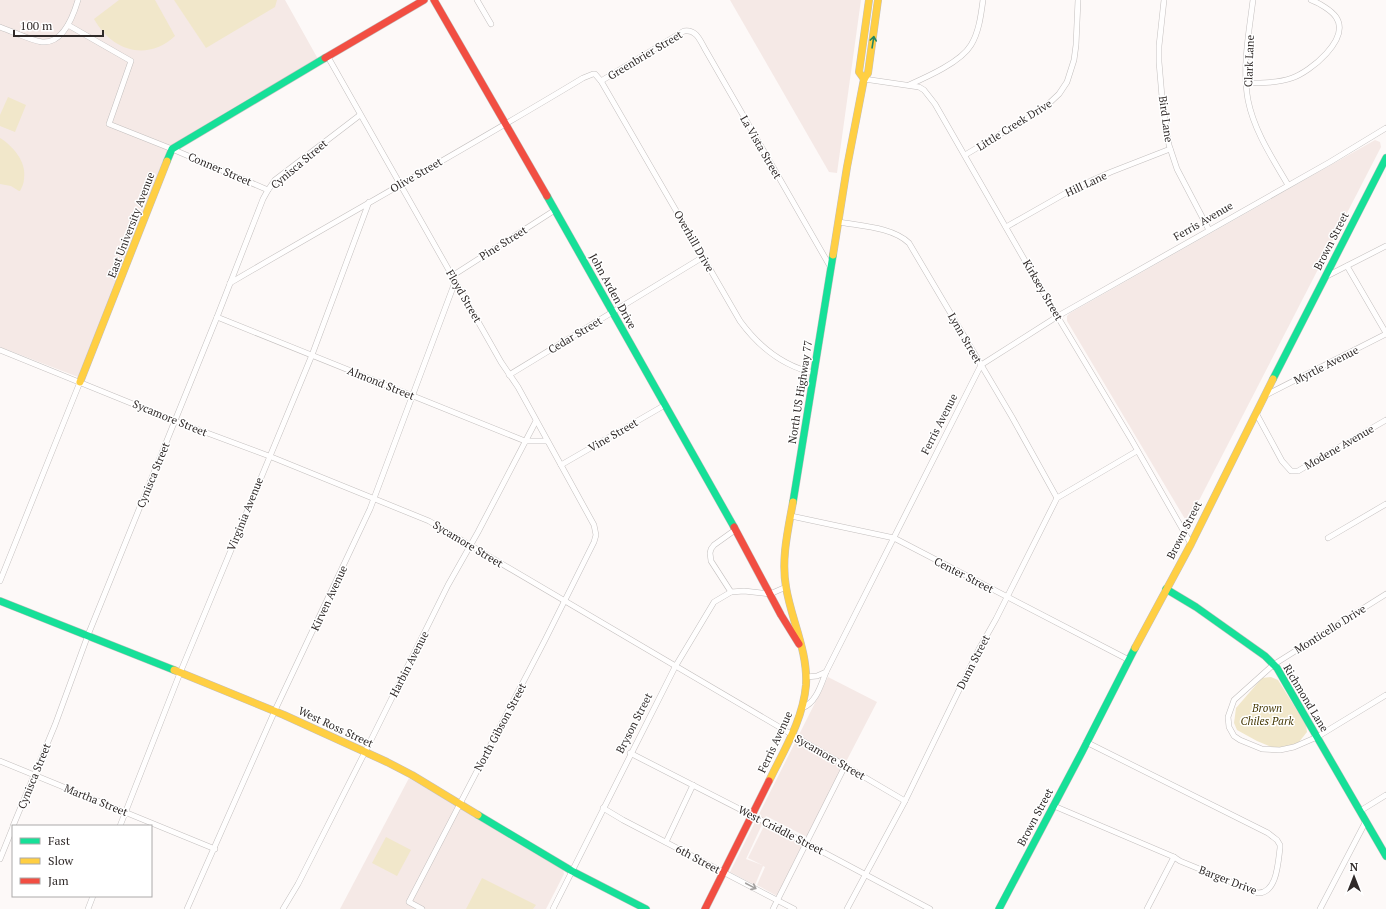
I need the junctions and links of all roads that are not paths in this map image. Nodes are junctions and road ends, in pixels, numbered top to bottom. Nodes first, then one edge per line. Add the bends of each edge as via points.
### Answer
1 (78, 0) edge
2 (424, 0) edge
3 (434, 0) edge
4 (477, 0) edge
5 (869, 0) edge
6 (878, 0) edge
7 (983, 0) edge
8 (1078, 0) edge
9 (1164, 0) edge
10 (1253, 0) edge
11 (1311, 0) edge
12 (491, 24) dead end
13 (68, 25) junction
14 (0, 27) edge
15 (688, 30) joint
16 (328, 57) junction
17 (864, 79) junction
18 (601, 81) junction
19 (1247, 84) junction
20 (908, 85) junction
21 (360, 115) junction
22 (506, 124) junction
23 (1386, 128) edge
24 (172, 149) junction
25 (1170, 149) junction
26 (965, 155) junction
27 (1386, 158) edge
28 (1383, 167) edge
29 (400, 185) junction
30 (1288, 185) junction
31 (268, 190) junction
32 (369, 202) junction
33 (555, 210) junction
34 (839, 222) junction
35 (1006, 227) junction
36 (1209, 230) junction
37 (1386, 246) edge
38 (702, 257) junction
39 (1347, 266) junction
40 (831, 268) junction
41 (452, 276) junction
42 (1324, 278) junction
43 (455, 282) junction
44 (230, 284) junction
45 (612, 312) junction
46 (1058, 316) junction
47 (216, 318) junction
48 (1386, 333) edge
49 (0, 350) edge
50 (312, 355) junction
51 (981, 365) junction
52 (814, 373) junction
53 (509, 375) junction
54 (80, 382) junction
55 (1265, 395) junction
56 (413, 396) junction
57 (665, 405) junction
58 (1256, 413) junction
59 (175, 420) junction
60 (1386, 420) edge
61 (536, 421) junction
62 (525, 441) junction
63 (547, 441) junction
64 (1137, 451) junction
65 (269, 456) junction
66 (561, 465) junction
67 (374, 498) junction
68 (1057, 498) junction
69 (1386, 504) edge
70 (791, 516) junction
71 (736, 530) junction
72 (596, 537) joint
73 (894, 538) junction
74 (1328, 538) dead end
75 (1190, 544) junction
76 (470, 546) junction
77 (0, 581) edge
78 (786, 587) junction
79 (1166, 589) junction
80 (731, 592) junction
81 (770, 594) junction
82 (1386, 594) edge
83 (1007, 597) junction
84 (0, 601) edge
85 (565, 602) junction
86 (88, 635) junction
87 (802, 650) junction
88 (1129, 660) junction
89 (1273, 665) junction
90 (675, 667) junction
91 (826, 672) junction
92 (180, 673) junction
93 (806, 677) junction
94 (1386, 696) edge
95 (802, 708) junction
96 (276, 711) junction
97 (792, 735) junction
98 (1317, 736) junction
99 (1086, 742) junction
100 (365, 752) junction
101 (630, 753) junction
102 (0, 761) edge
103 (845, 766) junction
104 (34, 775) junction
105 (693, 785) junction
106 (1386, 795) edge
107 (904, 801) junction
108 (460, 804) junction
109 (1054, 806) junction
110 (603, 808) junction
111 (1360, 811) junction
112 (126, 812) junction
113 (752, 816) junction
114 (1366, 821) junction
115 (14, 825) edge
116 (120, 825) edge
117 (12, 829) edge
118 (666, 842) junction
119 (806, 843) junction
120 (214, 849) junction
121 (1386, 856) edge
122 (1174, 857) junction
123 (0, 859) edge
124 (572, 871) junction
125 (724, 872) junction
126 (866, 874) junction
127 (93, 897) edge
128 (777, 900) junction
129 (88, 909) edge
130 (187, 909) edge
131 (283, 909) edge
132 (422, 909) edge
133 (553, 909) edge
134 (646, 909) edge
135 (705, 909) edge
136 (773, 909) edge
137 (794, 909) edge
138 (847, 909) edge
139 (930, 909) edge
140 (999, 909) edge
141 (1147, 909) edge
142 (1320, 909) edge

1 - 13 street
2 - 16 street
3 - 22 street, John Arden Drive
4 - 12 street
5 - 17 street, North US Highway 77 via 859,72
17 -> 6 street, North US Highway 77 via 868,73
7 - 20 street via 977,32 967,51 936,72
8 - 26 street, Little Creek Drive via 1074,60 1067,82 1059,94 1044,108
9 - 25 street, Bird Lane via 1159,62
10 - 19 street, Clark Lane
11 - 19 street via 1331,12 1338,21 1338,34 1328,52 1316,64 1293,78
13 - 14 street via 55,39 42,42
13 - 24 street, Conner Street via 131,61 109,124
15 - 18 street, Greenbrier Street
15 - 40 street, La Vista Street via 697,35
16 - 21 street, Floyd Street
16 - 24 street
17 - 20 street, Kirksey Street
17 - 34 street, North US Highway 77
18 - 22 street, Olive Street via 595,74 583,78
18 - 38 street, Overhill Drive
19 - 30 street, Clark Lane via 1249,102 1258,128
20 - 26 street, Kirksey Street via 919,87 928,93
21 - 29 street, Floyd Street
21 - 31 street, Cynisca Street via 275,180
22 - 29 street, Olive Street
22 - 33 street, John Arden Drive
23 - 30 street, Ferris Avenue
24 - 31 street, Conner Street
24 - 54 street, East University Avenue
25 - 35 street, Hill Lane via 1073,189
25 - 36 street, Bird Lane via 1177,169
26 - 35 street, Kirksey Street
27 - 28 street, Brown Street
28 - 42 street, Brown Street
29 - 32 street, Olive Street
29 - 41 street, Floyd Street
30 - 36 street, Ferris Avenue
31 - 44 street, Cynisca Street
32 - 44 street, Olive Street
32 - 50 street, Virginia Avenue
33 - 41 street, Pine Street
33 - 45 street, John Arden Drive
34 - 40 street, North US Highway 77
34 - 51 street, Lynn Street via 891,232 909,243
35 - 46 street, Kirksey Street
36 - 46 street, Ferris Avenue
37 - 39 street
38 - 45 street, Cedar Street
38 - 52 street, Overhill Drive via 746,330 786,363
39 - 42 street
39 - 48 street
40 - 52 street, North US Highway 77
41 - 43 street, Floyd Street
42 - 55 street, Brown Street
43 - 53 street, Floyd Street
43 - 56 street, Kirven Avenue
44 - 47 street, Cynisca Street
45 - 53 street, Cedar Street
45 - 57 street, John Arden Drive
46 - 51 street, Ferris Avenue
46 - 64 street, Kirksey Street
47 - 50 street, Almond Street
47 - 59 street, Cynisca Street
48 - 55 street, Myrtle Avenue
49 - 54 street, Sycamore Street
50 - 56 street, Almond Street
50 - 65 street, Virginia Avenue
51 - 68 street, Lynn Street
51 - 73 street, Ferris Avenue
52 - 70 street, North US Highway 77
53 - 61 street, Floyd Street
54 - 59 street, Sycamore Street
54 - 77 street, East University Avenue
55 - 58 street, Brown Street
56 - 62 street, Almond Street
56 - 67 street, Kirven Avenue
57 - 66 street, Vine Street
57 - 71 street, John Arden Drive
58 - 60 street, Modene Avenue via 1282,461 1291,471 1298,471
58 - 75 street, Brown Street
59 - 65 street, Sycamore Street
59 - 86 street, Cynisca Street
61 - 62 street, Harbin Avenue
61 - 63 street, Floyd Street
62 - 63 street, Almond Street
62 - 76 street, Harbin Avenue
63 - 66 street, Floyd Street
64 - 68 street
64 - 75 street, Kirksey Street
65 - 67 street, Sycamore Street
65 - 92 street, Virginia Avenue
66 - 72 street, Floyd Street via 594,525
67 - 76 street, Sycamore Street via 429,521
67 - 96 street, Kirven Avenue
68 - 83 street, Dunn Street
69 - 74 street
70 - 73 street, Center Street
70 - 78 street, North US Highway 77 via 785,560
71 - 80 street via 714,545 710,553 711,561
71 - 81 street, John Arden Drive
72 - 85 street, North Gibson Street
73 - 83 street, Center Street
73 - 91 street, Ferris Avenue
75 - 79 street, Brown Street
76 - 85 street, Sycamore Street
76 - 100 street, Harbin Avenue
78 - 81 street
78 - 87 street, North US Highway 77
79 - 88 street, Brown Street
79 - 89 street, Richmond Lane via 1209,616 1265,656
80 - 81 street
80 - 90 street, Bryson Street via 714,602
81 - 87 street
82 - 89 street, Monticello Drive
83 - 88 street, Center Street
83 - 107 street, Dunn Street
84 - 86 street, West Ross Street
85 - 90 street, Sycamore Street
85 - 108 street, North Gibson Street
86 - 92 street, West Ross Street
86 - 104 street, Cynisca Street
87 - 93 street, North US Highway 77
88 - 99 street, Brown Street
89 - 98 street, Richmond Lane
89 - 98 street, Monticello Drive via 1234,700 1228,717 1229,727 1234,736 1251,746 1280,750 1294,747
90 - 97 street, Sycamore Street
90 - 101 street, Bryson Street
91 - 93 street
91 - 95 street, Ferris Avenue via 811,703
92 - 96 street, West Ross Street
92 - 112 street, Virginia Avenue
93 - 95 street, North US Highway 77
94 - 98 street, Monticello Drive
95 - 97 street, Ferris Avenue
96 - 100 street, West Ross Street
96 - 120 street, Kirven Avenue
97 - 103 street, Sycamore Street
97 - 113 street, Ferris Avenue
98 - 111 street, Richmond Lane
99 - 109 street, Brown Street
99 - 122 street, Barger Drive via 1262,830 1274,837 1280,845 1275,876 1270,888 1262,893
100 - 108 street, West Ross Street via 412,775
100 - 131 street, Harbin Avenue
101 - 105 street, West Criddle Street
101 - 110 street, Bryson Street
102 - 104 street, Martha Street
103 - 107 street, Sycamore Street
103 - 119 street
104 - 112 street, Martha Street
104 - 115 street, Cynisca Street
105 - 113 street, West Criddle Street
105 - 118 street
106 - 111 street
107 - 126 street, Dunn Street
108 - 124 street, West Ross Street
108 - 132 street, North Gibson Street via 409,902
109 - 122 street, Barger Drive
109 - 140 street, Brown Street
110 - 118 street, 6th Street
110 - 124 street, Bryson Street
111 - 114 street, Richmond Lane
112 - 116 street, Virginia Avenue
112 - 120 street, Martha Street
113 - 119 street, West Criddle Street
113 - 125 street, Ferris Avenue
114 - 121 street, Richmond Lane
114 - 142 street
117 - 123 street, Cynisca Street
118 - 125 street, 6th Street
119 - 126 street, West Criddle Street
119 - 128 street
120 - 130 street, Kirven Avenue
122 - 141 street
124 - 133 street, Bryson Street
124 - 134 street, West Ross Street
125 -> 128 street, 6th Street
125 - 135 street, Ferris Avenue
126 - 138 street, Dunn Street
126 - 139 street, West Criddle Street
127 - 129 street
128 - 136 street
128 - 137 street, 6th Street

